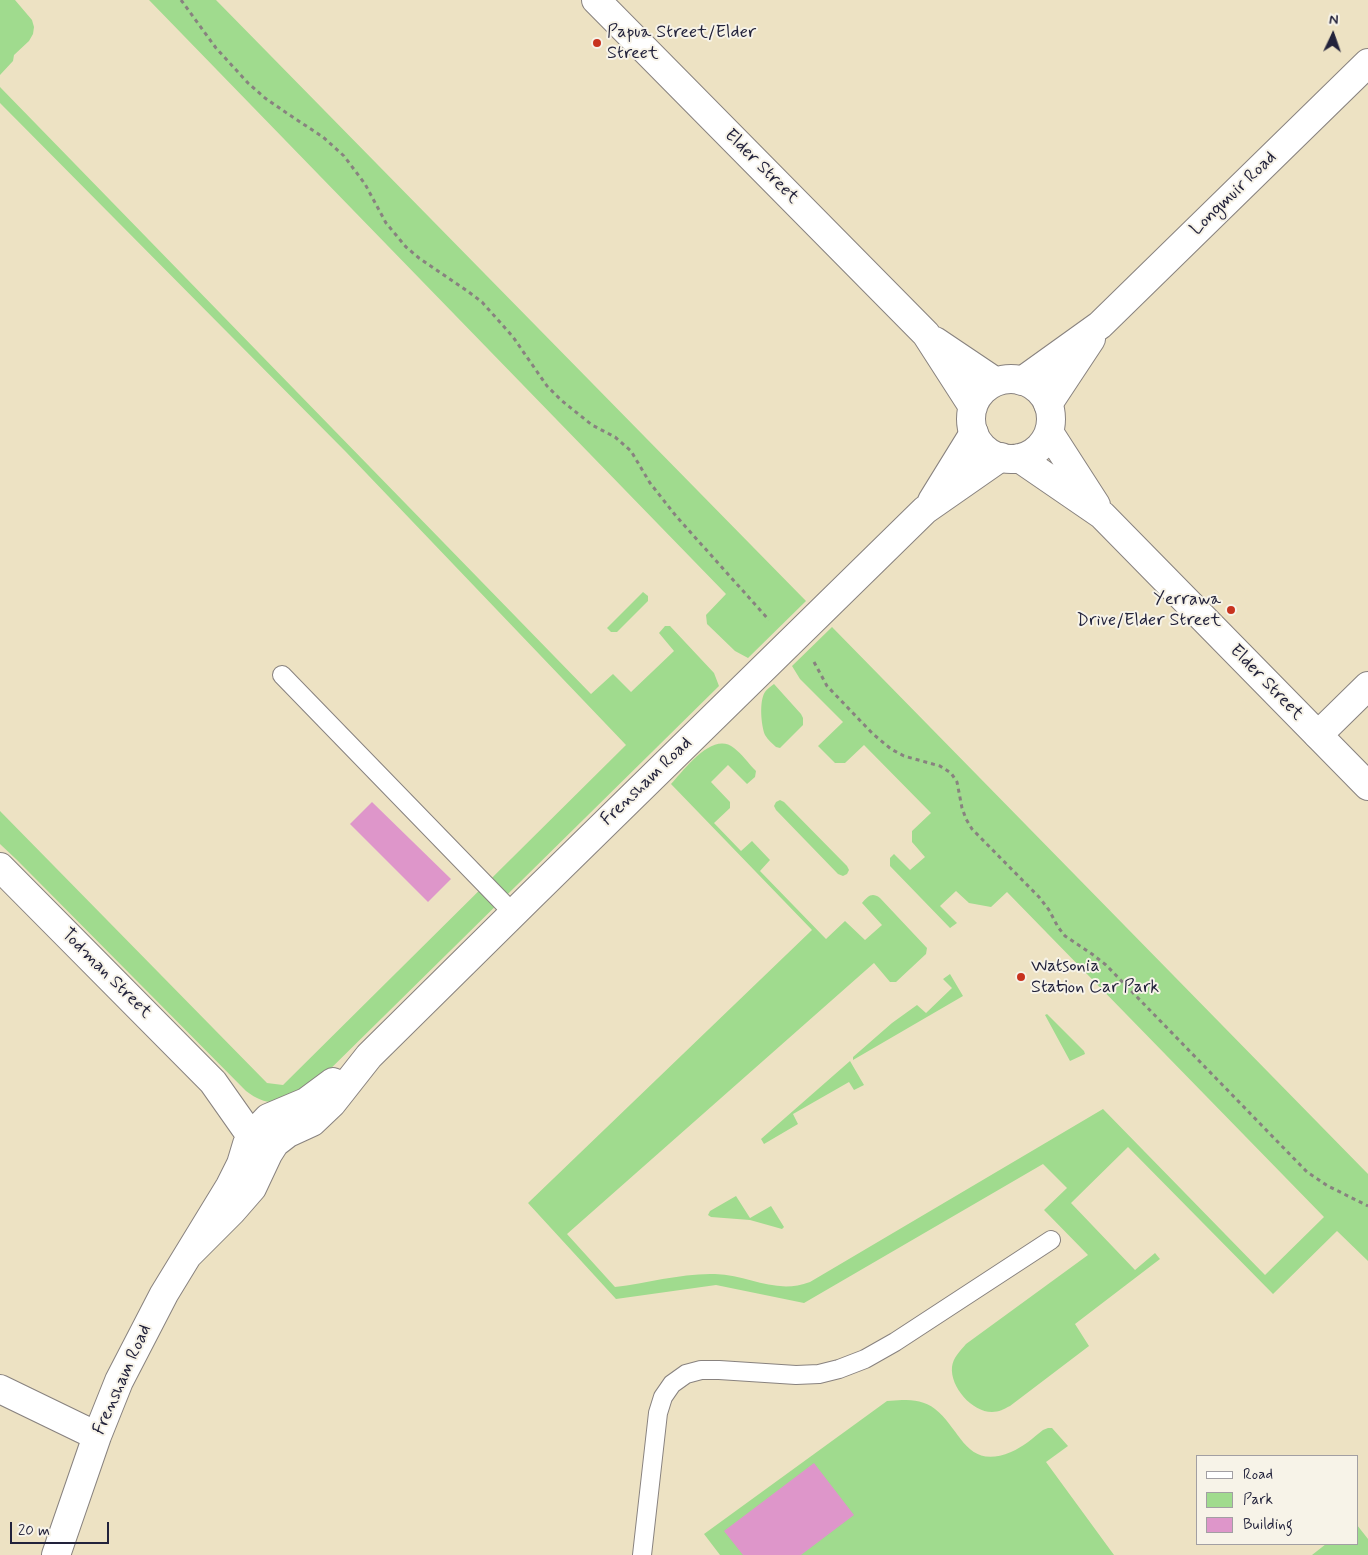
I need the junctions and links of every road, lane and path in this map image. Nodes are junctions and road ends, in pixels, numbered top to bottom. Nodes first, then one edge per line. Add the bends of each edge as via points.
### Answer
1 (181, 0) edge
2 (596, 0) edge
3 (1368, 63) edge
4 (1100, 325) junction
5 (926, 334) junction
6 (1009, 381) junction
7 (1048, 404) junction
8 (973, 420) junction
9 (1049, 432) junction
10 (1010, 458) junction
11 (926, 510) junction
12 (1102, 515) junction
13 (791, 640) junction
14 (282, 675) dead end
15 (1368, 686) edge
16 (1318, 735) junction
17 (1368, 786) edge
18 (0, 867) edge
19 (513, 913) junction
20 (265, 1132) junction
21 (1368, 1206) edge
22 (1051, 1240) dead end
23 (0, 1389) edge
24 (97, 1436) junction
25 (72, 1511) junction
26 (56, 1555) edge
27 (69, 1555) edge
28 (642, 1555) edge

1 - 13 path via 216,48 248,83 344,156 365,184 386,223 406,247 482,302 514,337 542,380 561,400 631,451 650,483 676,516 766,618
2 - 5 street, Elder Street
3 - 4 street, Longmuir Road
4 - 6 street, Longmuir Road
4 - 7 street, Longmuir Road
5 - 6 street, Elder Street
5 - 8 street, Elder Street
6 - 7 street via 1033,386
6 - 8 street via 986,388 978,396
7 - 9 street via 1051,413
8 - 10 street via 980,444 990,452
8 - 11 street, Frensham Road
9 - 10 street via 1032,453
9 - 12 street, Elder Street
10 - 11 street, Frensham Road
10 - 12 street, Elder Street
11 - 13 street, Frensham Road
12 - 16 street, Elder Street
13 - 19 street, Frensham Road
13 - 21 path via 814,663 837,698 891,749 951,773 972,829 1039,897 1066,936 1106,965 1307,1172
14 - 19 lane
15 - 16 street
16 - 17 street, Elder Street
18 - 20 street, Todman Street
19 - 20 street, Frensham Road via 369,1056 332,1103 312,1122 288,1133
20 - 24 street, Frensham Road via 268,1154 252,1188 188,1255 141,1336
22 - 28 lane via 895,1342 847,1366 819,1374 796,1375 701,1370 686,1374 672,1384 658,1413
23 - 24 street
24 - 25 street, Frensham Road
25 - 26 street, Frensham Road
25 - 27 street, Frensham Road

